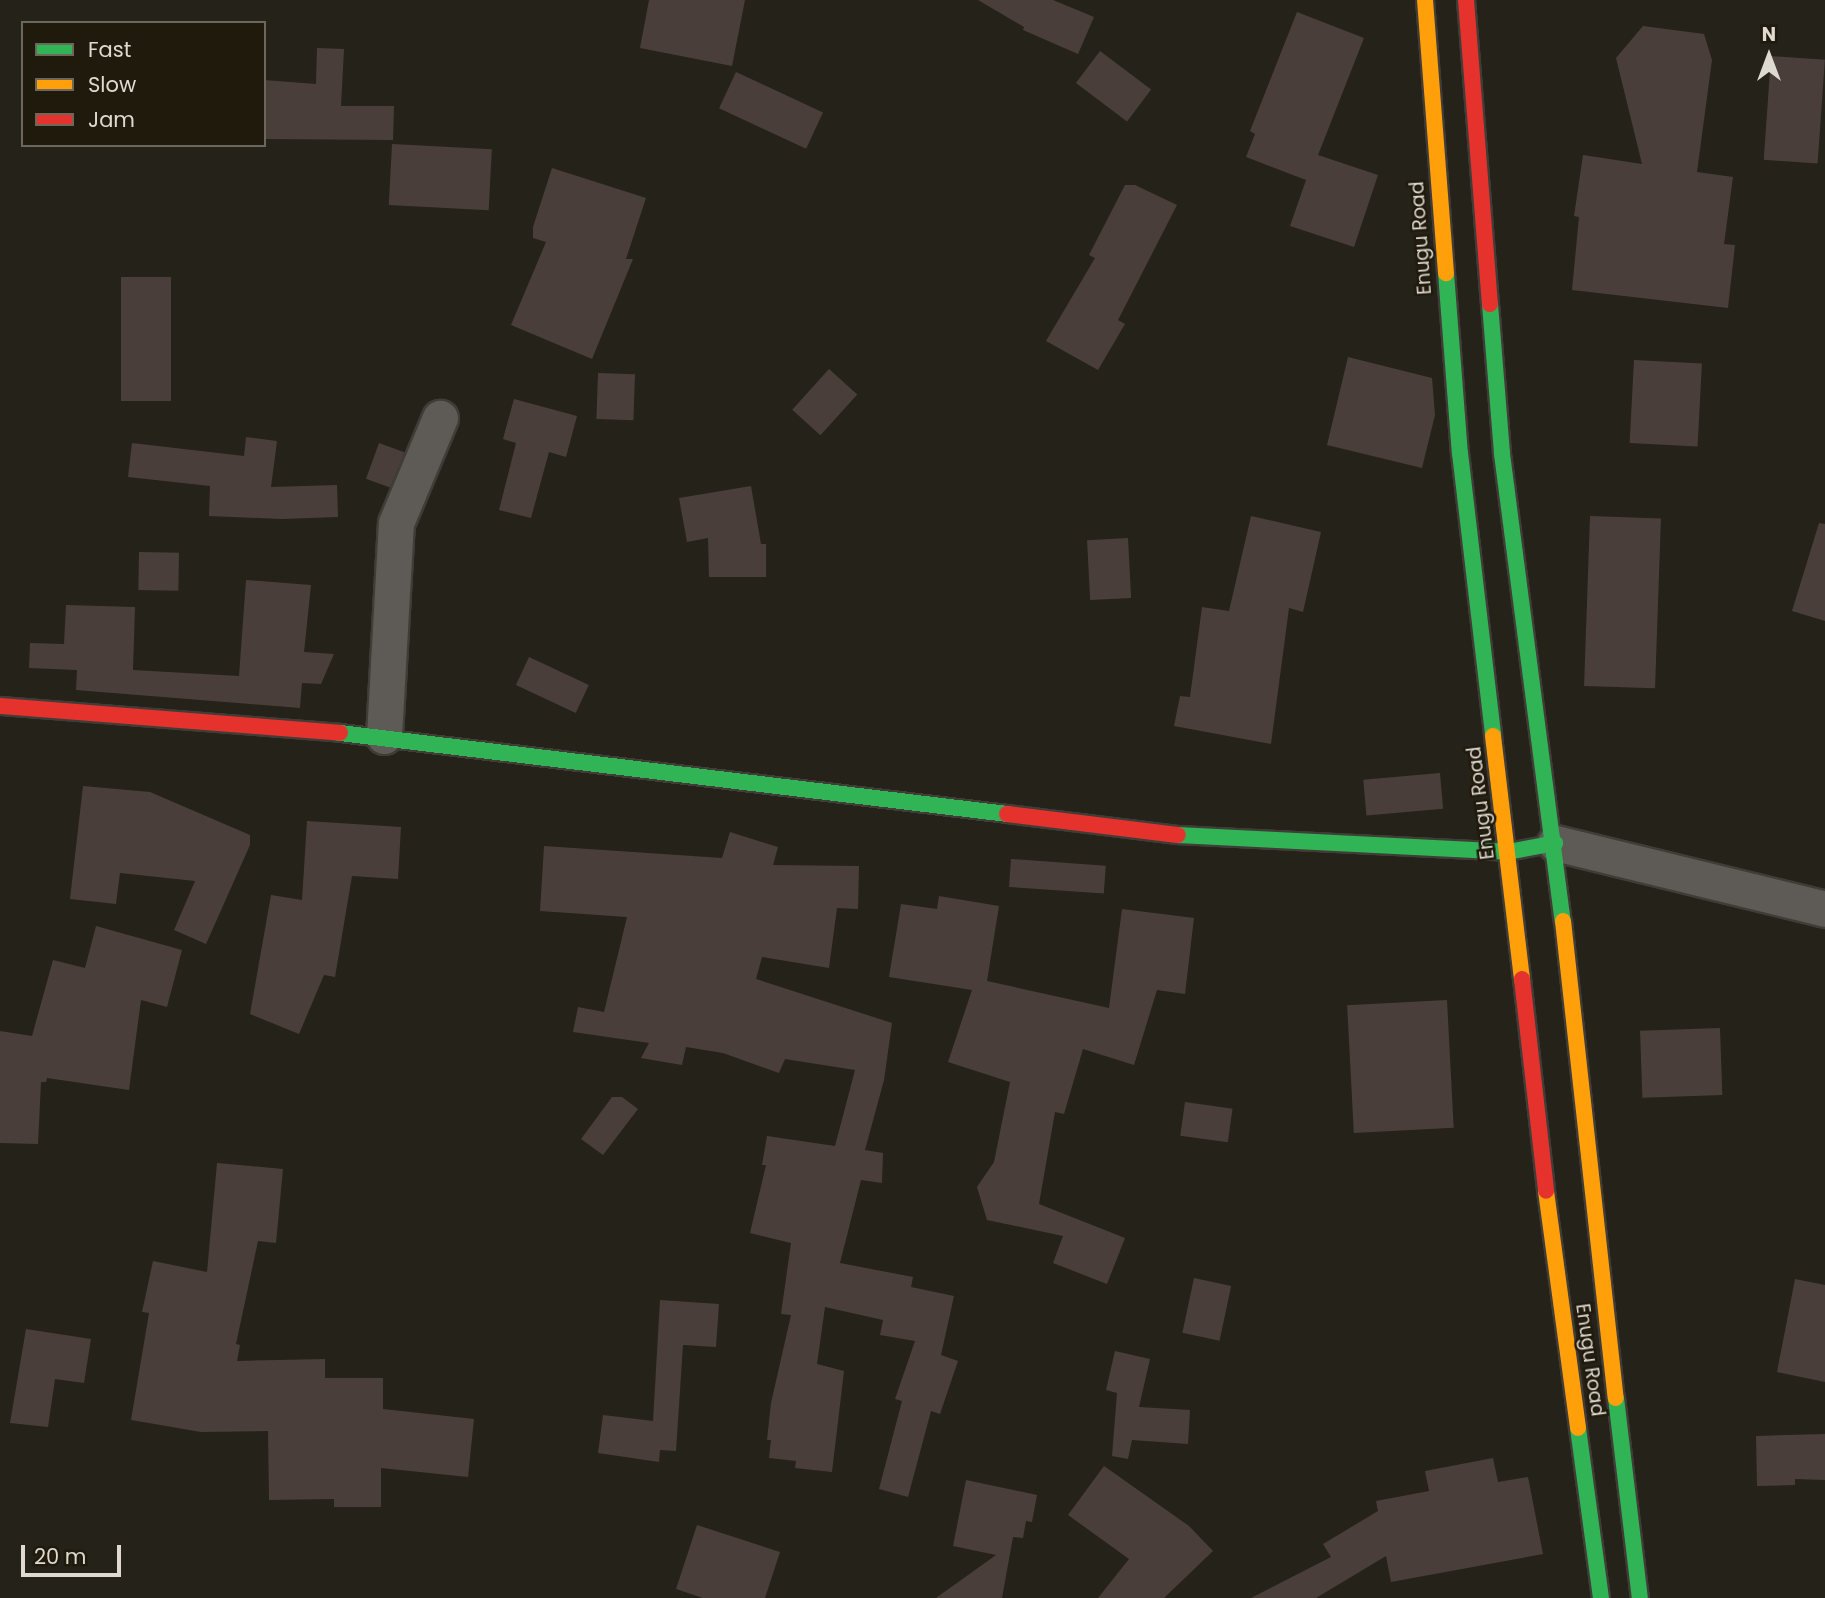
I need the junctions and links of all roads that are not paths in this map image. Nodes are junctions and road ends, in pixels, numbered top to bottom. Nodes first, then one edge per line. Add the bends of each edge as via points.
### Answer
1 (1425, 0) edge
2 (1466, 0) edge
3 (440, 418) dead end
4 (0, 706) edge
5 (384, 736) junction
6 (1555, 843) junction
7 (1508, 852) junction
8 (1825, 909) edge
9 (1601, 1598) edge
10 (1640, 1598) edge

1 - 7 main road, Enugu Road via 1460,453
2 - 6 main road via 1502,454
3 - 5 street via 396,523
4 - 5 main road
5 - 7 main road via 1183,836
6 - 7 main road
6 - 8 street
6 - 10 main road
7 - 9 main road, Enugu Road via 1554,1256

